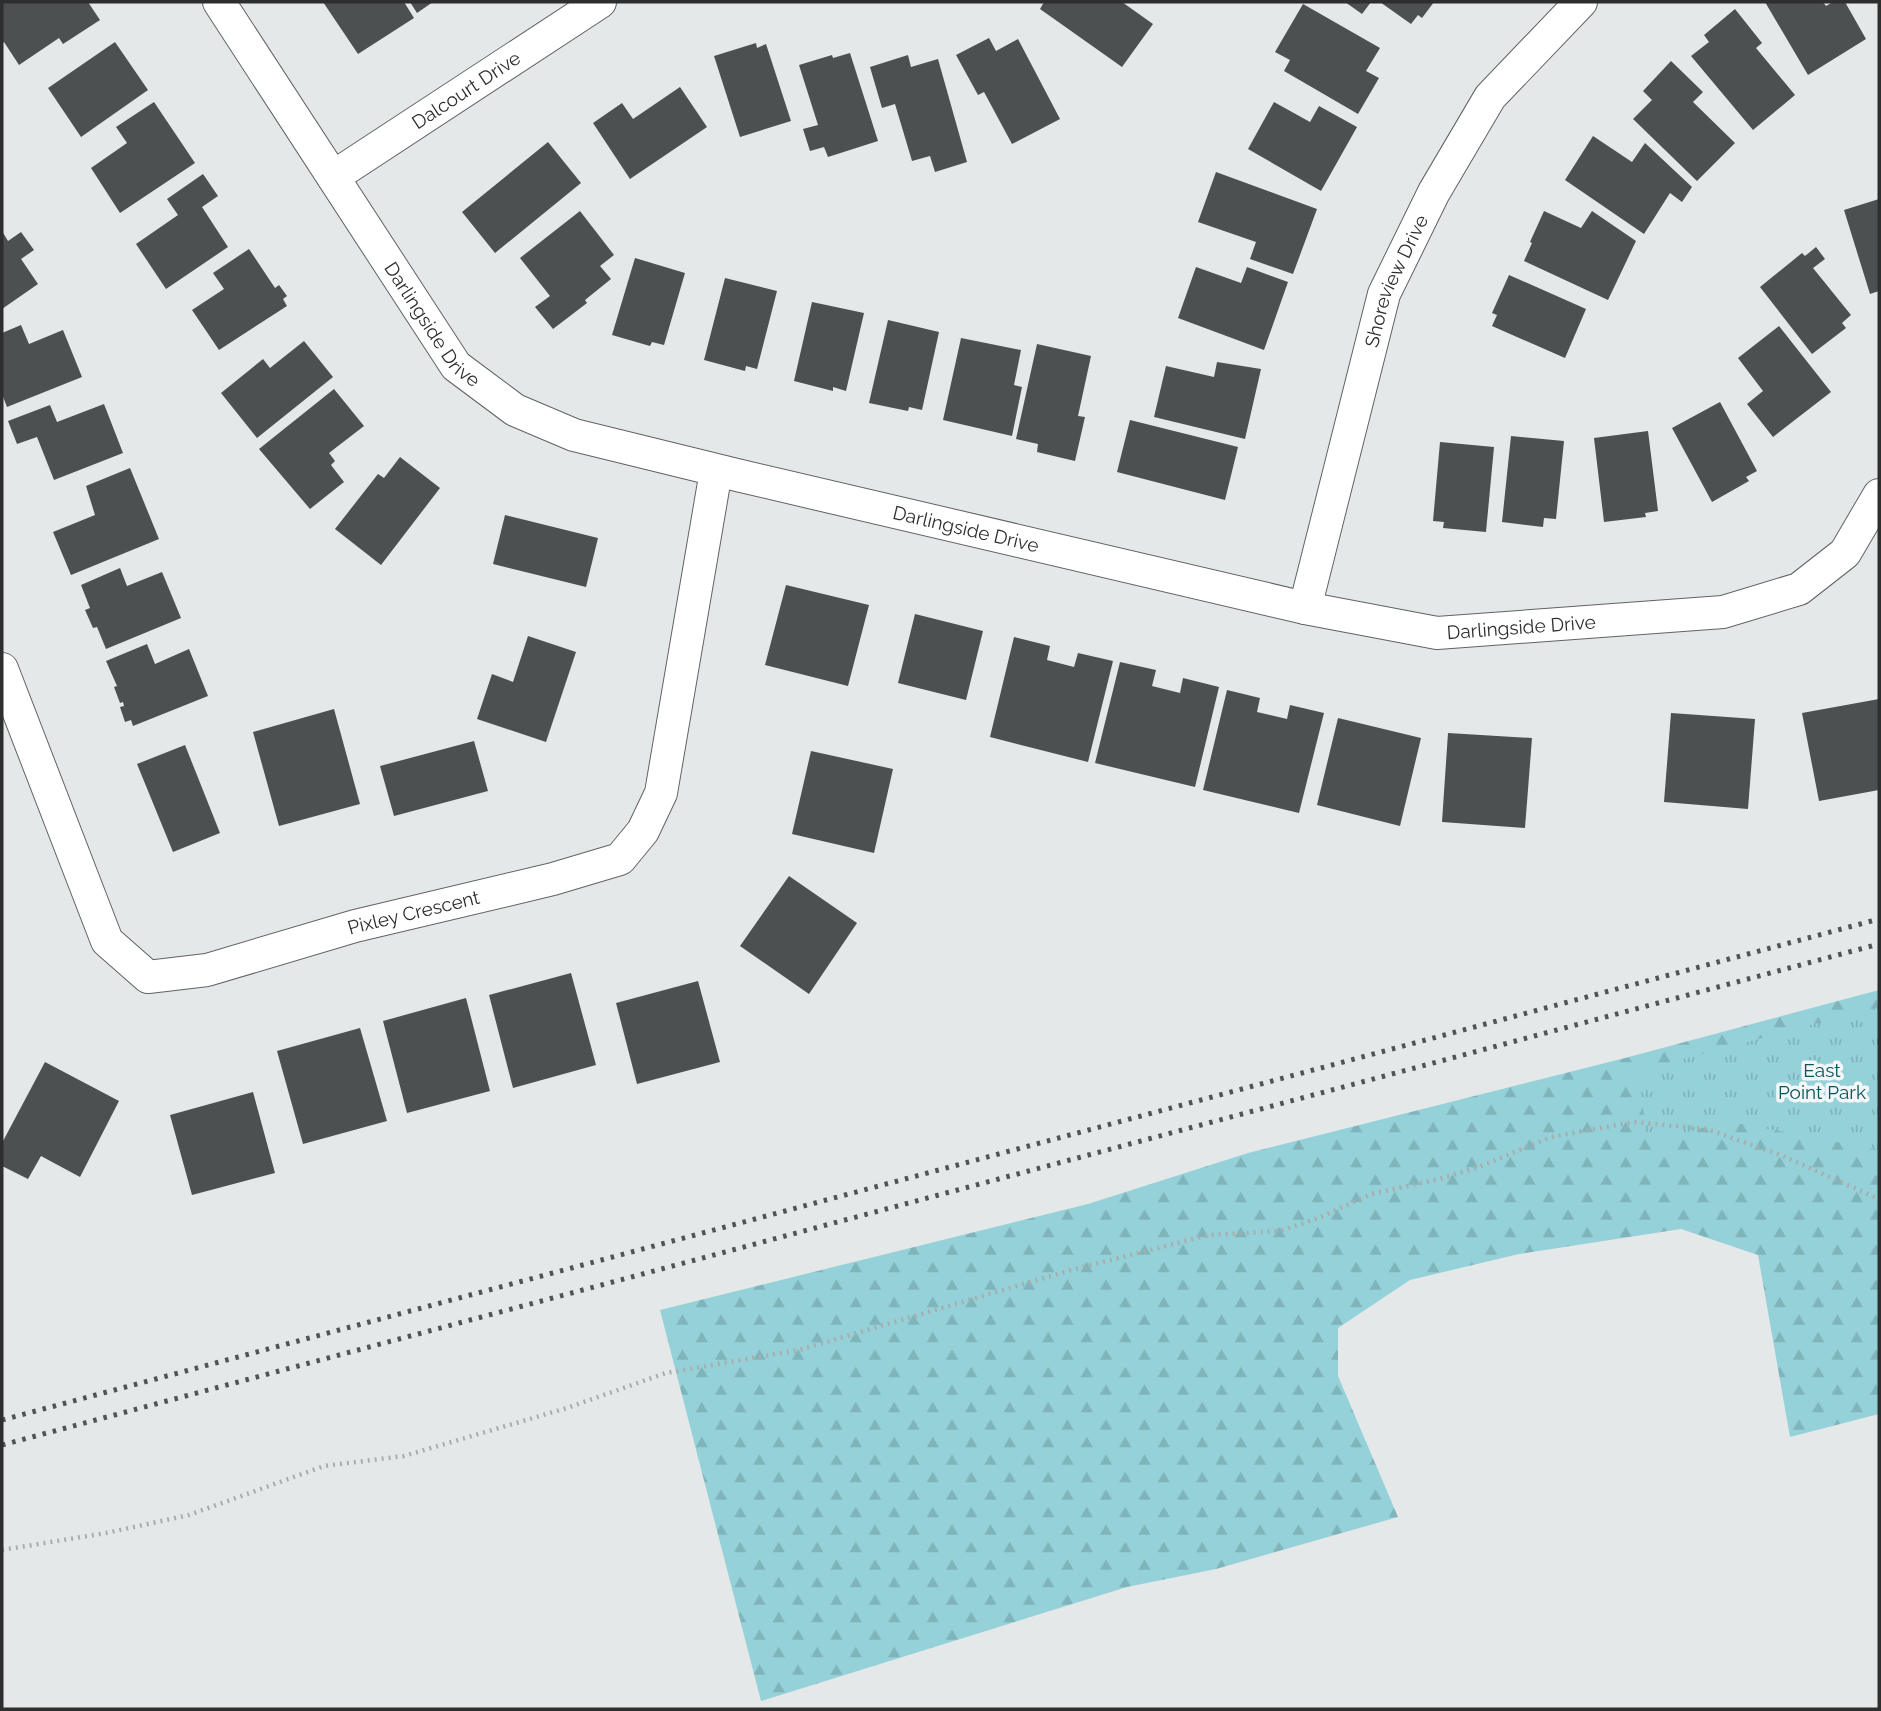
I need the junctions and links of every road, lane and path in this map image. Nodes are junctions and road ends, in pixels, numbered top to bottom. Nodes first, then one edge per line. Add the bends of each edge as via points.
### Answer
1 (219, 2) edge
2 (600, 2) edge
3 (1581, 2) edge
4 (332, 177) junction
5 (716, 471) junction
6 (1879, 495) edge
7 (1305, 608) junction
8 (2, 669) edge
9 (1879, 1199) edge
10 (2, 1550) edge

1 - 4 street, Darlingside Drive
2 - 4 street, Dalcourt Drive
3 - 7 street, Shoreview Drive via 1490,97 1434,192 1384,294
4 - 5 street, Darlingside Drive via 456,366 515,410 574,435
5 - 7 street, Darlingside Drive
5 - 8 street, Pixley Crescent via 661,793 643,831 620,859 553,879 355,926 207,970 148,977 107,941
6 - 7 street, Darlingside Drive via 1844,553 1799,589 1723,612 1437,633
9 - 10 path via 1783,1156 1707,1129 1633,1122 1551,1137 1479,1167 1371,1194 1280,1231 1209,1235 799,1350 666,1373 404,1456 324,1466 189,1515

